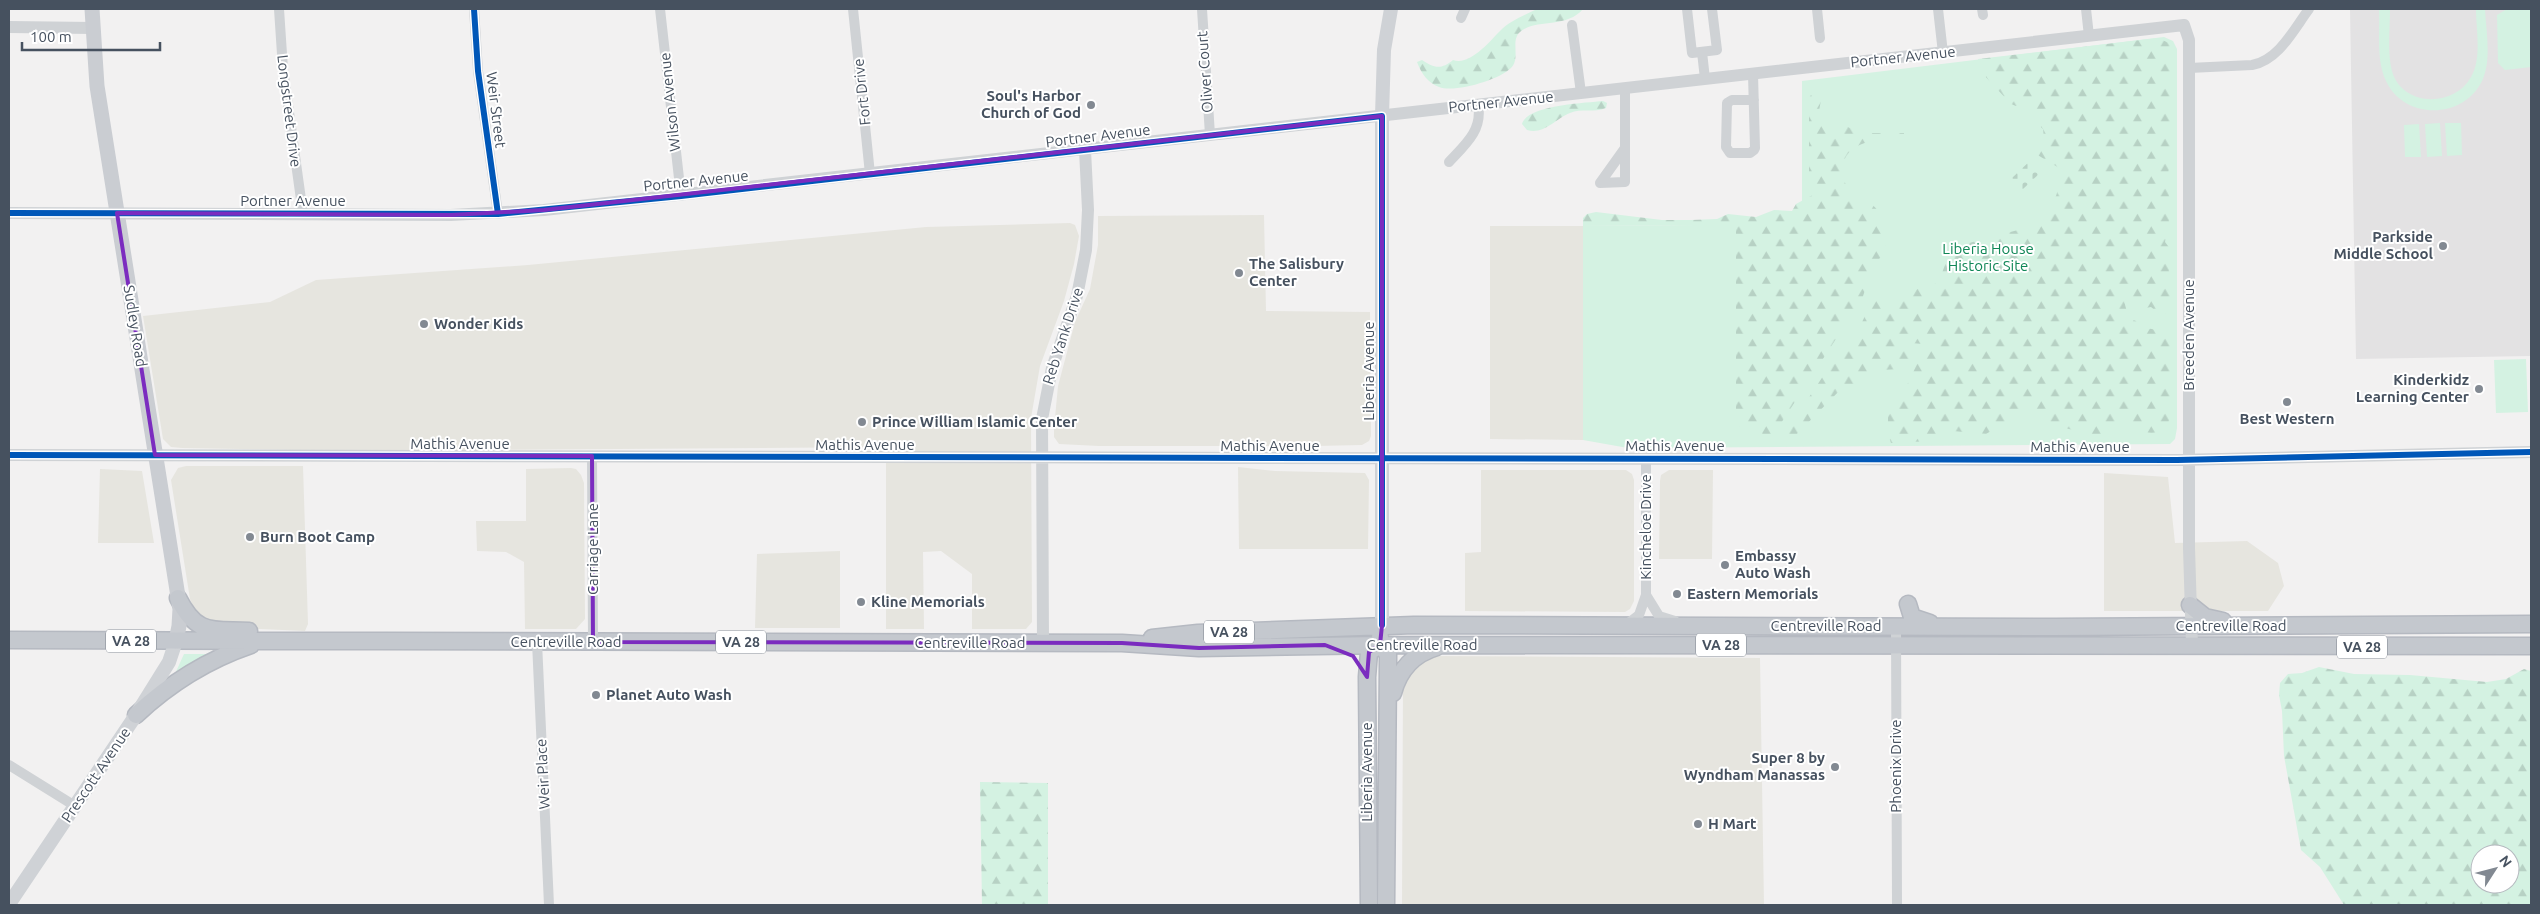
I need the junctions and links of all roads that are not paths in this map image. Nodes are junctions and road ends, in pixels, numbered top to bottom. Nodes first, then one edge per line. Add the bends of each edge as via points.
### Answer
1 (92, 9) edge
2 (279, 9) edge
3 (474, 9) edge
4 (660, 9) edge
5 (853, 9) edge
6 (1202, 9) edge
7 (1391, 9) edge
8 (1687, 9) edge
9 (1712, 9) edge
10 (1817, 9) edge
11 (1938, 9) edge
12 (2086, 9) edge
13 (2309, 9) edge
14 (1572, 25) dead end
15 (2184, 25) joint
16 (9, 27) edge
17 (92, 28) junction
18 (2090, 36) junction
19 (1820, 38) dead end
20 (1702, 52) junction
21 (1943, 53) junction
22 (2189, 68) junction
23 (1753, 74) junction
24 (1705, 79) junction
25 (1625, 88) junction
26 (1581, 93) junction
27 (1754, 100) junction
28 (1478, 105) junction
29 (1382, 116) junction
30 (1210, 135) junction
31 (1625, 148) dead end
32 (1085, 150) junction
33 (1449, 162) dead end
34 (870, 174) junction
35 (681, 196) junction
36 (9, 213) edge
37 (116, 213) junction
38 (303, 214) junction
39 (498, 214) junction
40 (2531, 452) edge
41 (9, 455) edge
42 (155, 456) junction
43 (592, 456) junction
44 (1042, 458) junction
45 (1382, 458) junction
46 (1646, 459) junction
47 (2189, 460) junction
48 (1646, 596) junction
49 (178, 598) junction
50 (1908, 604) dead end
51 (2190, 605) junction
52 (2531, 624) edge
53 (1382, 625) junction
54 (1624, 626) junction
55 (1692, 626) junction
56 (1896, 626) junction
57 (2244, 626) junction
58 (1942, 627) junction
59 (2191, 627) junction
60 (9, 640) edge
61 (176, 642) junction
62 (263, 642) junction
63 (302, 642) junction
64 (537, 642) junction
65 (593, 642) junction
66 (1043, 643) junction
67 (1122, 643) junction
68 (1325, 645) junction
69 (1380, 645) junction
70 (1896, 645) junction
71 (1443, 646) junction
72 (2192, 646) junction
73 (2531, 646) edge
74 (1367, 677) junction
75 (1388, 710) junction
76 (136, 715) junction
77 (9, 765) edge
78 (75, 806) junction
79 (9, 904) edge
80 (549, 905) edge
81 (1369, 905) edge
82 (1386, 905) edge
83 (1897, 905) edge

1 - 17 main road, Sudley Road
2 - 38 street, Longstreet Drive via 283,69
3 - 39 street, Weir Street via 478,71
4 - 35 street, Wilson Avenue
5 - 34 street, Fort Drive
6 - 30 street, Oliver Court
7 - 29 main road, Liberia Avenue via 1384,50
8 - 20 street via 1692,53
9 - 20 street via 1717,50
10 - 19 street
11 - 21 street
12 - 18 street
13 - 22 street via 2281,46 2261,63
14 - 26 street
15 - 18 street, Portner Avenue
15 - 22 street, Breeden Avenue via 2189,40
16 - 17 street
17 - 37 main road, Sudley Road via 97,86
18 - 21 street, Portner Avenue
20 - 24 street
21 - 23 street, Portner Avenue
22 - 47 street, Breeden Avenue
23 - 24 street, Portner Avenue
23 - 27 street
24 - 25 street, Portner Avenue
25 - 26 street, Portner Avenue
25 - 31 street
26 - 28 street, Portner Avenue
27 - 27 street via 1754,150 1730,153 1726,147 1727,102
28 - 29 street, Portner Avenue
28 - 33 street via 1476,130
29 - 30 street, Portner Avenue
29 - 45 main road, Liberia Avenue
30 - 32 street, Portner Avenue
32 - 34 street, Portner Avenue
32 - 44 street, Reb Yank Drive via 1086,250 1077,296 1048,382 1042,419
34 - 35 street, Portner Avenue
35 - 39 street, Portner Avenue
36 - 37 street, Portner Avenue
37 - 38 street, Portner Avenue
37 - 42 main road, Sudley Road
38 - 39 street, Portner Avenue
40 - 47 street, Mathis Avenue
41 - 42 street, Mathis Avenue
42 - 43 street, Mathis Avenue
42 - 49 main road, Sudley Road
43 - 44 street, Mathis Avenue
43 - 65 street, Carriage Lane
44 - 45 street, Mathis Avenue
44 - 66 street, Reb Yank Drive
45 - 46 street, Mathis Avenue
45 - 53 main road, Liberia Avenue
46 - 47 street, Mathis Avenue
46 - 48 street, Kincheloe Drive
47 - 51 street, Breeden Avenue
48 - 54 street, Kincheloe Drive via 1639,615
48 - 55 street, Kincheloe Drive via 1659,616
49 - 61 main road, Sudley Road via 180,620
49 - 63 highway via 189,618 202,627 281,633
50 - 58 highway via 1912,617
51 - 57 highway via 2205,617
51 - 59 street, Breeden Avenue
52 - 57 highway, Centreville Road / VA 28
53 - 54 highway, Centreville Road / VA 28
53 - 67 highway, Centreville Road / VA 28 via 1198,633
53 - 69 highway, Liberia Avenue
54 - 55 highway, Centreville Road / VA 28
55 - 56 highway, Centreville Road / VA 28
56 - 58 highway, Centreville Road / VA 28
56 - 70 street, Phoenix Drive
57 - 59 highway, Centreville Road / VA 28
58 - 59 highway, Centreville Road / VA 28
59 - 72 street, Breeden Avenue
60 - 61 highway, Centreville Road / VA 28
61 - 62 highway, Centreville Road / VA 28
61 - 76 main road, Prescott Avenue via 169,662
62 - 63 highway, Centreville Road / VA 28
62 - 76 highway via 193,671
63 - 64 highway, Centreville Road / VA 28
64 - 65 highway, Centreville Road / VA 28
64 - 80 street, Weir Place
65 - 66 highway, Centreville Road / VA 28
66 - 67 highway, Centreville Road / VA 28
67 - 68 highway, Centreville Road / VA 28 via 1199,648
68 - 69 highway, Centreville Road / VA 28
68 - 74 highway via 1353,656
69 - 71 highway, Centreville Road / VA 28
69 - 74 highway, Liberia Avenue via 1369,652
69 - 75 highway, Liberia Avenue via 1388,654
70 - 71 highway, Centreville Road / VA 28
70 - 72 highway, Centreville Road / VA 28
70 - 83 street, Phoenix Drive
71 - 75 highway via 1419,655 1402,669
72 - 73 highway, Centreville Road / VA 28
74 - 81 highway, Liberia Avenue
75 - 82 highway, Liberia Avenue
76 - 78 main road, Prescott Avenue
77 - 78 street
78 - 79 main road, Prescott Avenue

